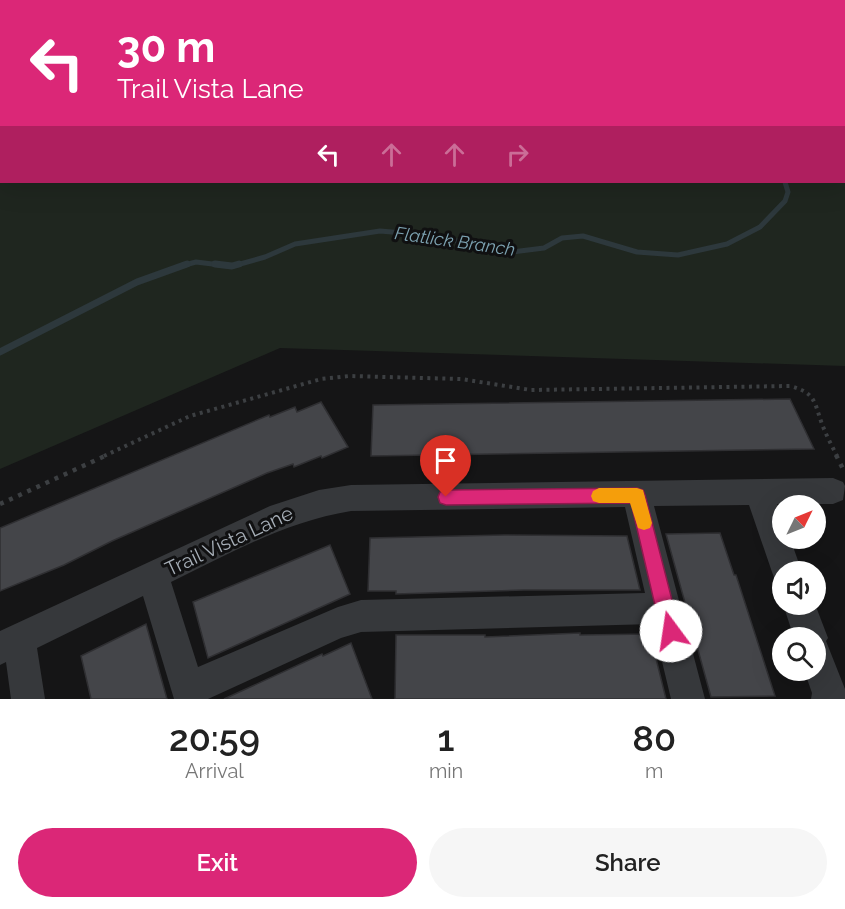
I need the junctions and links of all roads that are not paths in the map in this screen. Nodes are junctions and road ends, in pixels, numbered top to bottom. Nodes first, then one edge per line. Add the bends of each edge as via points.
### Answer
1 (839, 482) edge
2 (759, 494) junction
3 (637, 495) junction
4 (783, 561) edge
5 (153, 575) junction
6 (665, 608) junction
7 (9, 643) edge
8 (825, 681) edge
9 (190, 694) edge
10 (28, 699) edge
11 (688, 699) edge
12 (828, 699) edge

1 - 2 street, Trail Vista Lane
2 - 3 street, Trail Vista Lane
2 - 4 street
3 - 5 street, Trail Vista Lane via 351,498 319,503 280,515
3 - 6 street
5 - 7 street, Trail Vista Lane
5 - 9 street
6 - 9 street via 361,616 338,623
6 - 11 street
7 - 10 street
8 - 12 street

